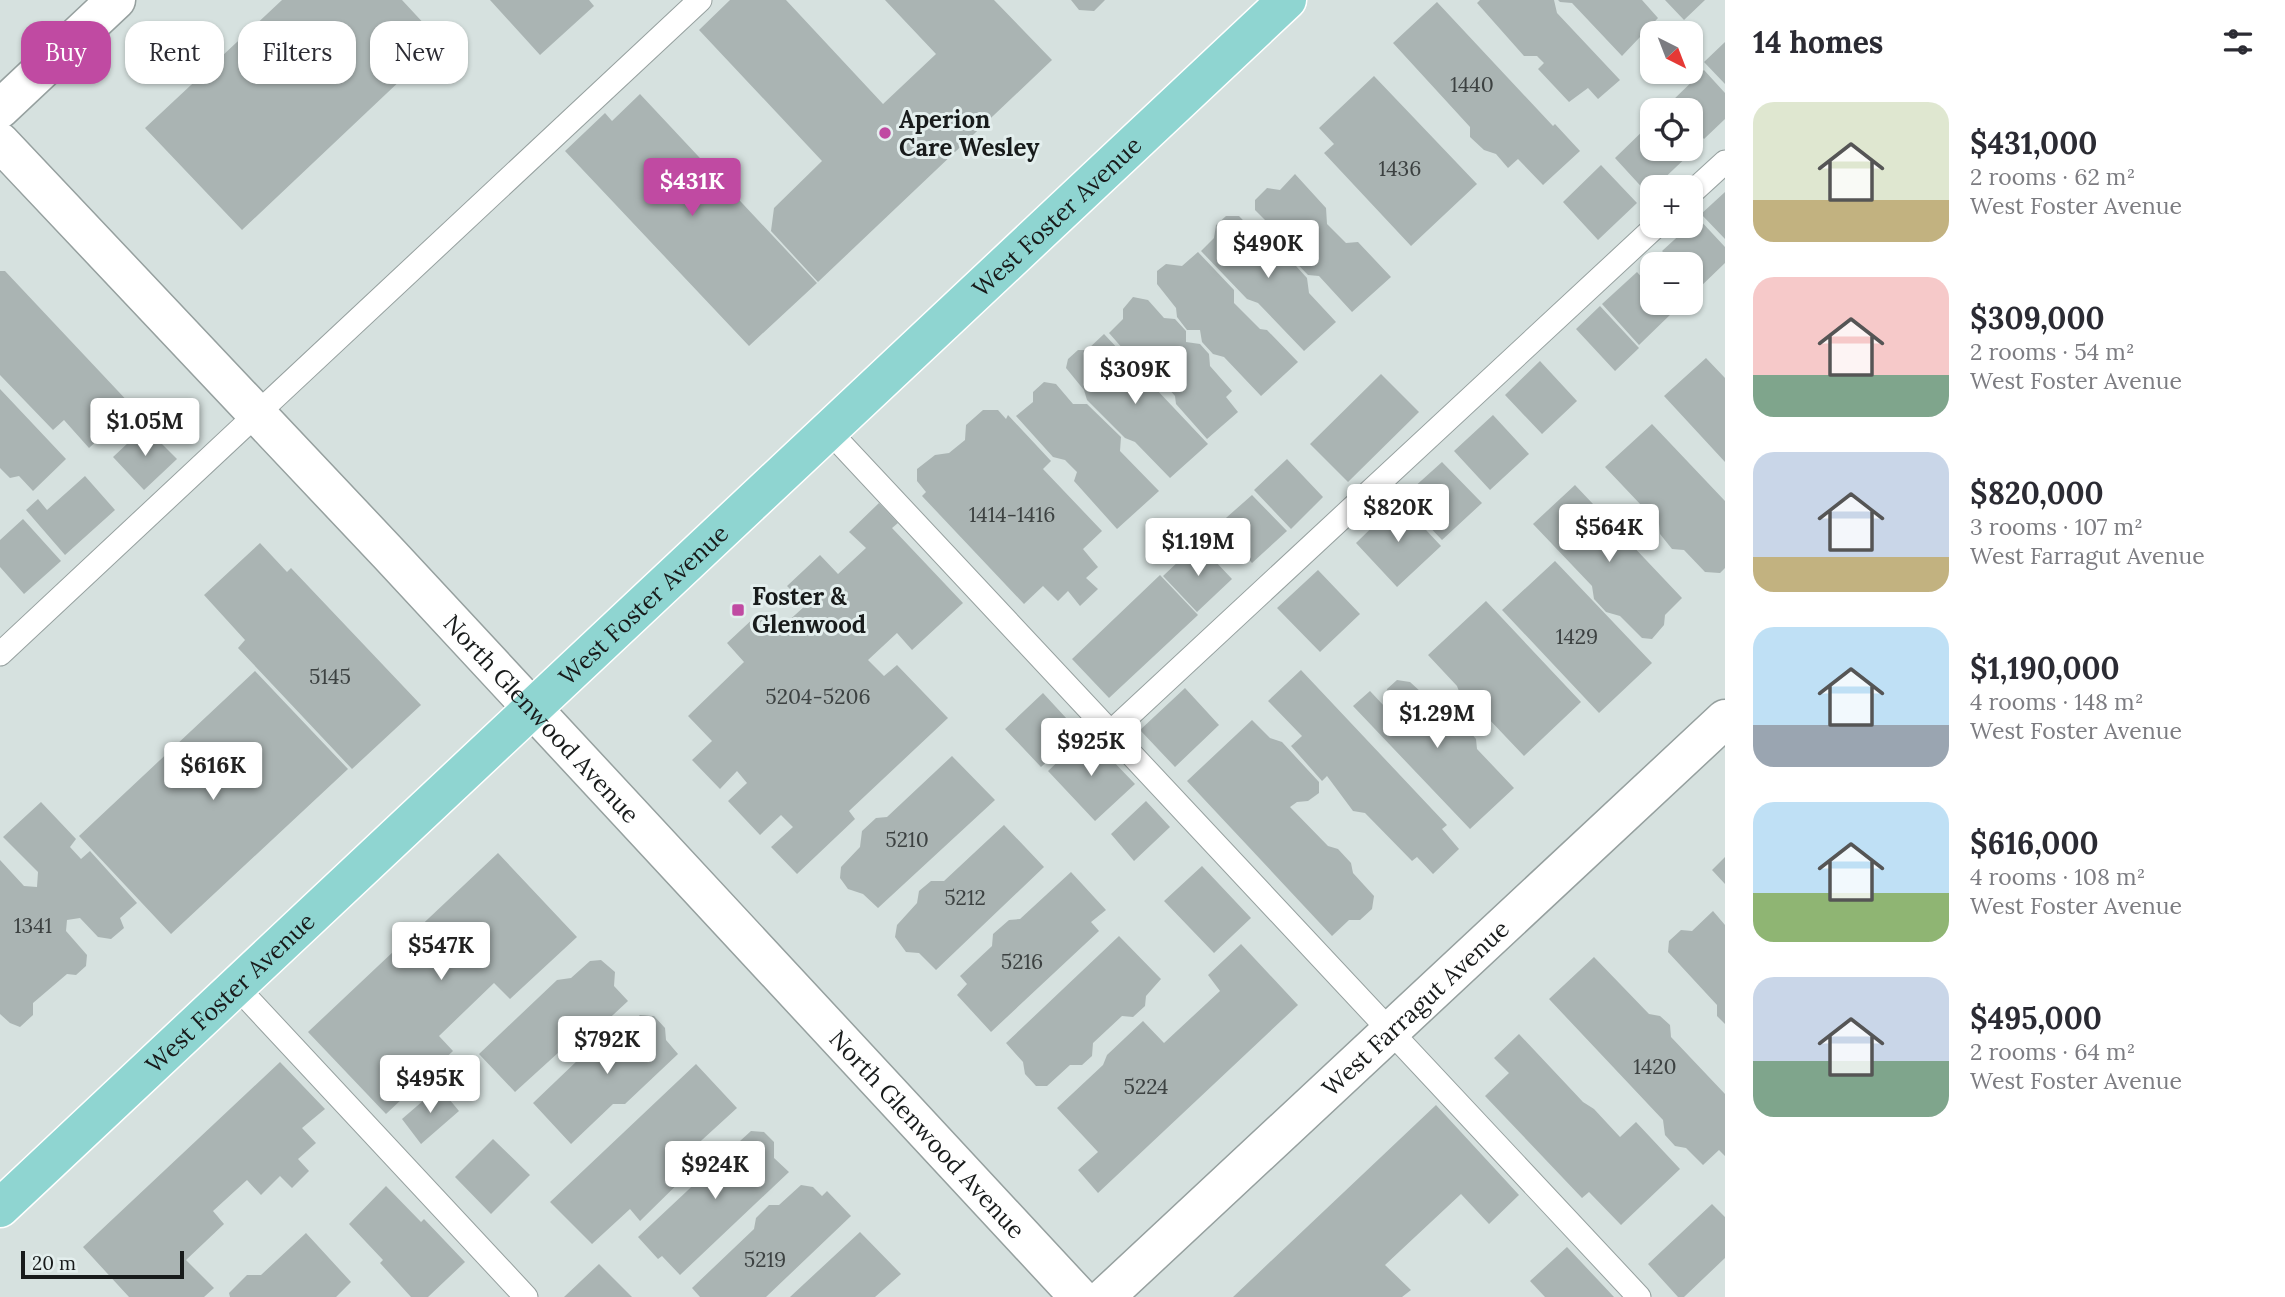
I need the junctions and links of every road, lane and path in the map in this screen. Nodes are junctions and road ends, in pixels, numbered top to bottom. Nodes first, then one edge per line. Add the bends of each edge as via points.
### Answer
1 (116, 0) edge
2 (700, 0) edge
3 (1287, 0) edge
4 (0, 109) edge
5 (0, 142) edge
6 (1725, 162) edge
7 (1703, 182) edge
8 (1643, 238) edge
9 (255, 414) junction
10 (828, 430) junction
11 (0, 654) edge
12 (532, 708) junction
13 (1725, 719) edge
14 (1111, 732) junction
15 (236, 986) junction
16 (1390, 1031) junction
17 (0, 1208) edge
18 (526, 1297) edge
19 (1079, 1297) edge
20 (1105, 1297) edge
21 (1639, 1297) edge

1 - 4 street
2 - 9 lane
3 - 10 main road, West Foster Avenue
5 - 9 street, North Glenwood Avenue
6 - 7 lane
8 - 14 lane
9 - 11 lane
9 - 12 street, North Glenwood Avenue
10 - 12 main road, West Foster Avenue
10 - 14 lane
12 - 15 main road, West Foster Avenue
12 - 19 street, North Glenwood Avenue
13 - 16 street, West Farragut Avenue
14 - 16 lane
15 - 17 main road, West Foster Avenue
15 - 18 lane
16 - 20 street, West Farragut Avenue
16 - 21 lane

